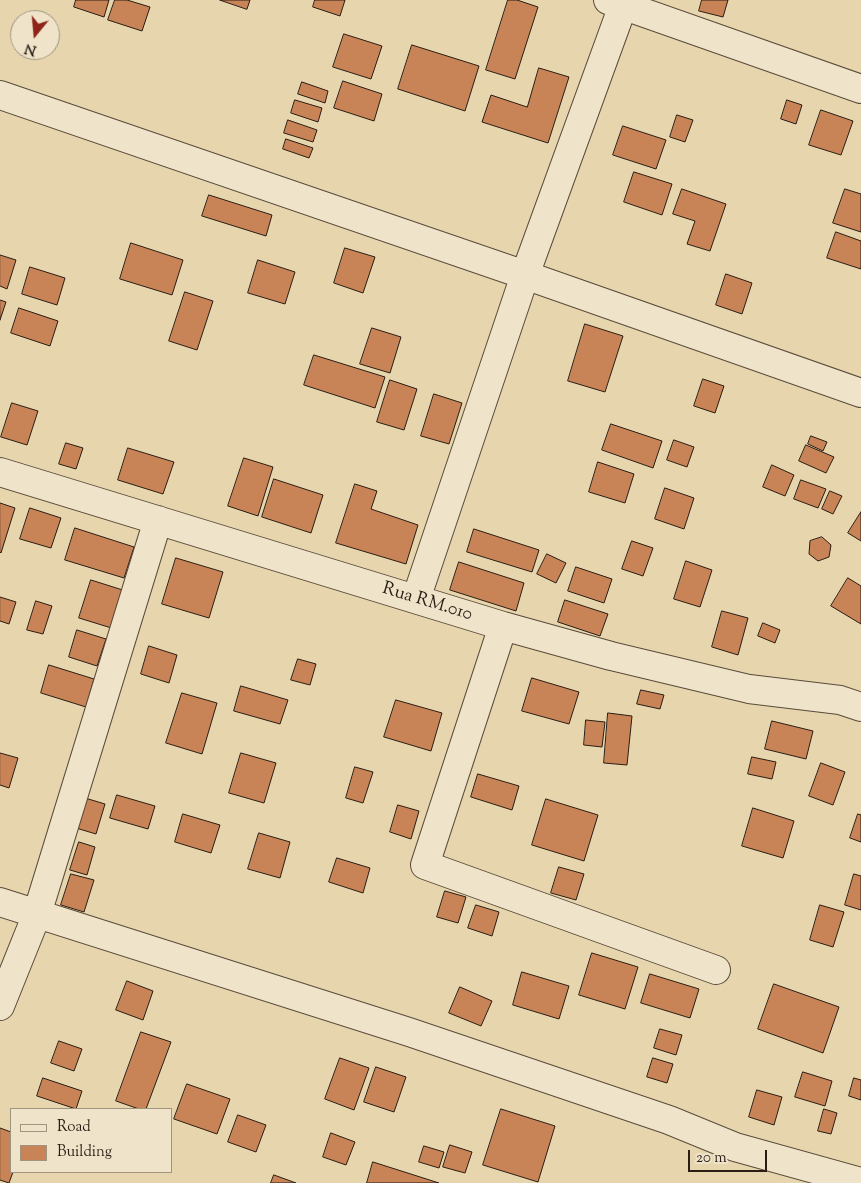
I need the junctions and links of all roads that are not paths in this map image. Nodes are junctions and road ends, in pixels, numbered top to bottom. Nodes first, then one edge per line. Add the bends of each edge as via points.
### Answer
1 (619, 2) edge
2 (861, 88) edge
3 (0, 95) edge
4 (525, 275) junction
5 (861, 393) edge
6 (0, 472) edge
7 (158, 520) junction
8 (416, 599) junction
9 (503, 626) junction
10 (861, 707) edge
11 (0, 902) edge
12 (37, 914) junction
13 (716, 970) dead end
14 (0, 1006) edge
15 (861, 1182) edge

1 - 2 street
1 - 4 street
3 - 4 street
4 - 5 street
4 - 8 street
6 - 7 street, Rua RM.010
7 - 8 street, Rua RM.010
7 - 12 street
8 - 9 street, Rua RM.010
9 - 10 street, Rua RM.010 via 749,689 840,700
9 - 13 street via 425,865
11 - 12 street
12 - 14 street
12 - 15 street via 418,1035 669,1120 735,1147

